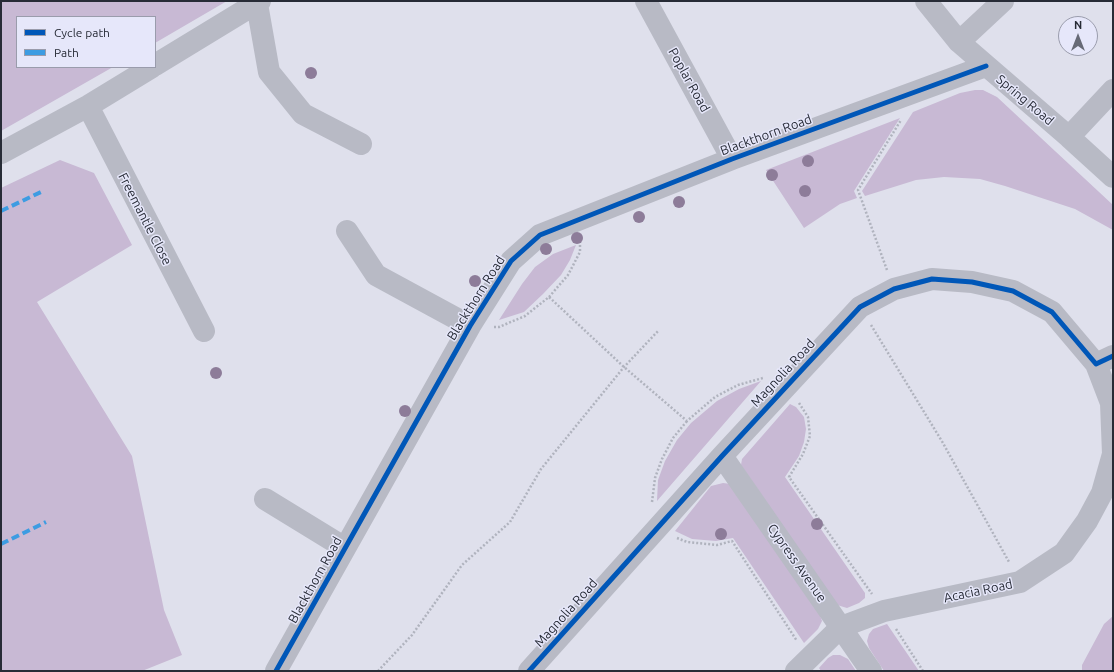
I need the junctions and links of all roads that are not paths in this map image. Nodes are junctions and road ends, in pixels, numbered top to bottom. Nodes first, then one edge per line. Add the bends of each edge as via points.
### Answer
1 (646, 1) edge
2 (926, 1) edge
3 (1003, 1) edge
4 (258, 2) edge
5 (959, 42) junction
6 (156, 64) edge
7 (986, 66) junction
8 (150, 68) edge
9 (1113, 90) edge
10 (88, 106) junction
11 (1069, 137) junction
12 (362, 144) dead end
13 (1, 153) edge
14 (732, 159) junction
15 (1113, 177) edge
16 (347, 231) dead end
17 (470, 326) junction
18 (204, 332) dead end
19 (1105, 360) edge
20 (722, 456) junction
21 (265, 499) dead end
22 (345, 548) junction
23 (841, 627) junction
24 (802, 665) edge
25 (276, 671) edge
26 (529, 671) edge
27 (871, 671) edge

1 - 14 street, Poplar Road
2 - 5 street, Spring Road
3 - 5 street
4 - 6 street
4 - 12 street via 269,72 303,114
5 - 7 street, Spring Road
7 - 11 street, Spring Road
7 - 14 street, Blackthorn Road
8 - 10 street
9 - 11 street
10 - 13 street
10 - 18 street, Freemantle Close
11 - 15 street, Spring Road
14 - 17 street, Blackthorn Road via 540,235 511,261
16 - 17 street via 376,275
17 - 22 street, Blackthorn Road
19 - 20 street, Magnolia Road via 1052,312 1013,291 972,282 932,279 894,289 860,306
19 - 23 street, Acacia Road via 1111,403 1113,454 1102,493 1088,521 1064,553 1020,582 884,610
20 - 23 street, Cypress Avenue
20 - 26 street, Magnolia Road
21 - 22 street, Blackthorn Road
22 - 25 street, Blackthorn Road
23 - 24 street, Acacia Road
23 - 27 street, Cypress Avenue

